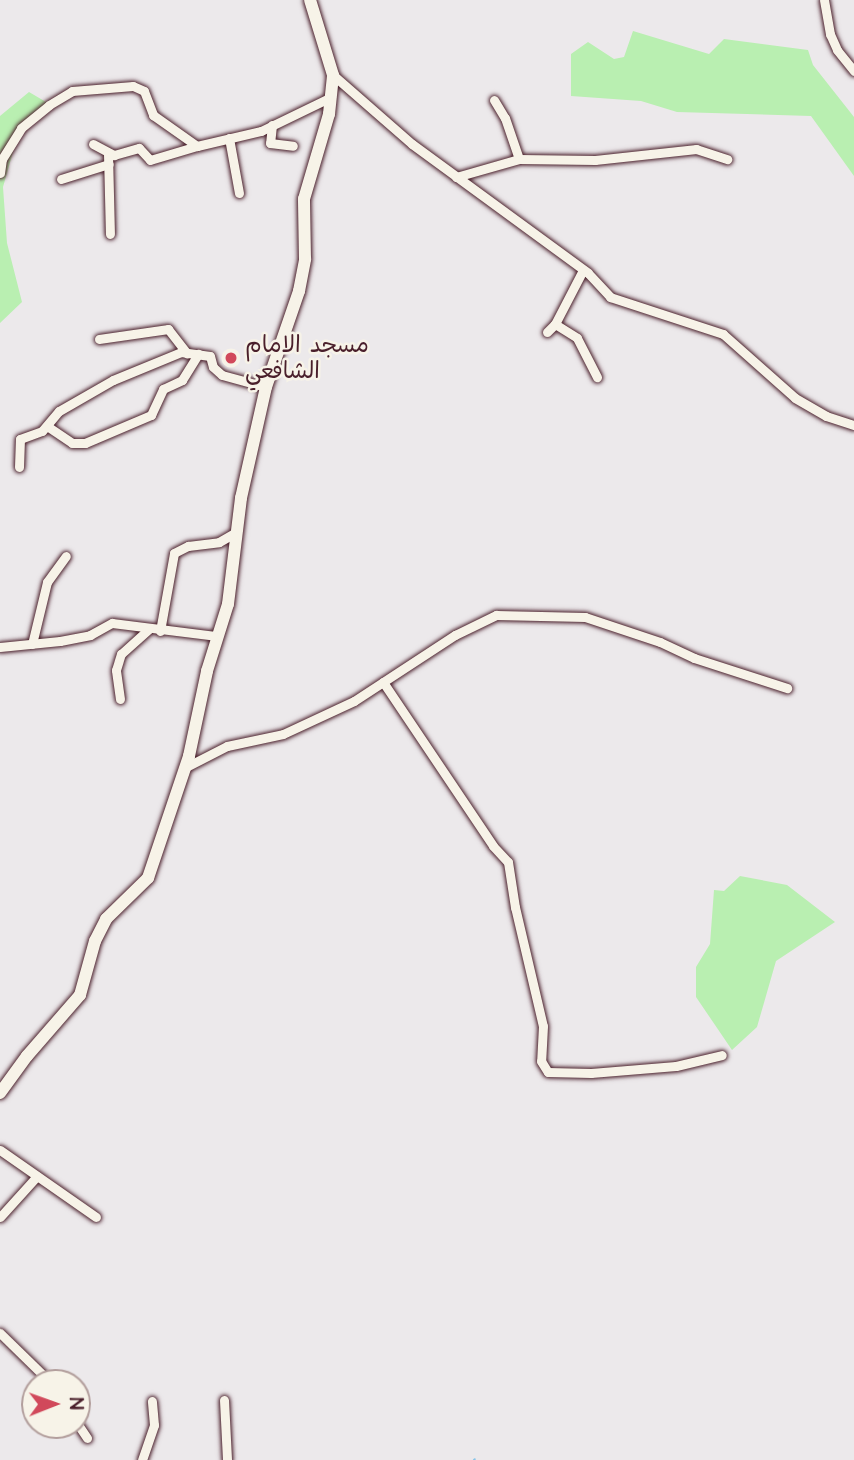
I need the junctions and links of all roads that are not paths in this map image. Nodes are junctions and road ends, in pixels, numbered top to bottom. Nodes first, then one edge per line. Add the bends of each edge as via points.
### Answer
1 (310, 0) edge
2 (824, 0) edge
3 (854, 71) edge
4 (333, 75) junction
5 (331, 97) junction
6 (494, 100) dead end
7 (272, 125) junction
8 (229, 138) junction
9 (93, 144) dead end
10 (197, 146) junction
11 (293, 146) dead end
12 (109, 159) junction
13 (519, 159) junction
14 (727, 159) dead end
15 (0, 173) edge
16 (456, 177) junction
17 (61, 179) dead end
18 (239, 193) dead end
19 (110, 234) dead end
20 (583, 270) junction
21 (555, 324) junction
22 (547, 332) dead end
23 (99, 339) dead end
24 (187, 353) junction
25 (198, 354) junction
26 (597, 377) dead end
27 (266, 387) junction
28 (854, 425) edge
29 (47, 426) junction
30 (19, 467) dead end
31 (236, 532) junction
32 (66, 556) dead end
33 (149, 629) junction
34 (160, 631) junction
35 (217, 636) junction
36 (32, 644) junction
37 (0, 647) edge
38 (383, 682) junction
39 (787, 688) dead end
40 (120, 699) dead end
41 (186, 767) junction
42 (722, 1055) dead end
43 (0, 1093) edge
44 (0, 1150) edge
45 (37, 1176) junction
46 (0, 1217) edge
47 (96, 1217) dead end
48 (0, 1333) edge
49 (37, 1369) edge
50 (224, 1400) dead end
51 (152, 1401) dead end
52 (142, 1460) edge
53 (227, 1460) edge

1 - 4 street
2 - 3 street via 830,34
4 - 5 street
4 - 16 street
5 - 7 street
5 - 27 street via 304,199 305,258 299,291
6 - 13 street
7 - 8 street
7 - 11 street via 271,143
8 - 10 street
8 - 18 street
9 - 12 street
10 - 12 street via 150,160 139,148
10 - 15 street via 153,115 144,91 133,86 72,91 21,128 2,159
12 - 17 street
12 - 19 street
13 - 14 street via 595,160 696,149
13 - 16 street
16 - 20 street
20 - 21 street
20 - 28 street via 610,297 723,334 795,398
21 - 22 street
21 - 26 street via 577,338
23 - 24 street via 168,329
24 - 25 street
24 - 29 street via 113,380 58,411
25 - 27 street via 210,356 222,375
25 - 29 street via 182,380 163,389 152,415 85,443 72,443
27 - 31 street
29 - 30 street via 20,439
31 - 34 street via 174,553
31 - 35 street via 228,604
32 - 36 street via 47,582
33 - 34 street
33 - 36 street via 112,623 90,635
33 - 40 street via 121,654 116,670
34 - 35 street
35 - 41 street
36 - 37 street
38 - 39 street via 455,635 496,615 585,617
38 - 41 street via 283,734 227,746
38 - 42 street via 508,862 543,1026 541,1061 548,1072 676,1066
41 - 43 street via 148,878 106,919 80,995
44 - 45 street
45 - 46 street
45 - 47 street
48 - 49 street
50 - 53 street
51 - 52 street via 154,1425

